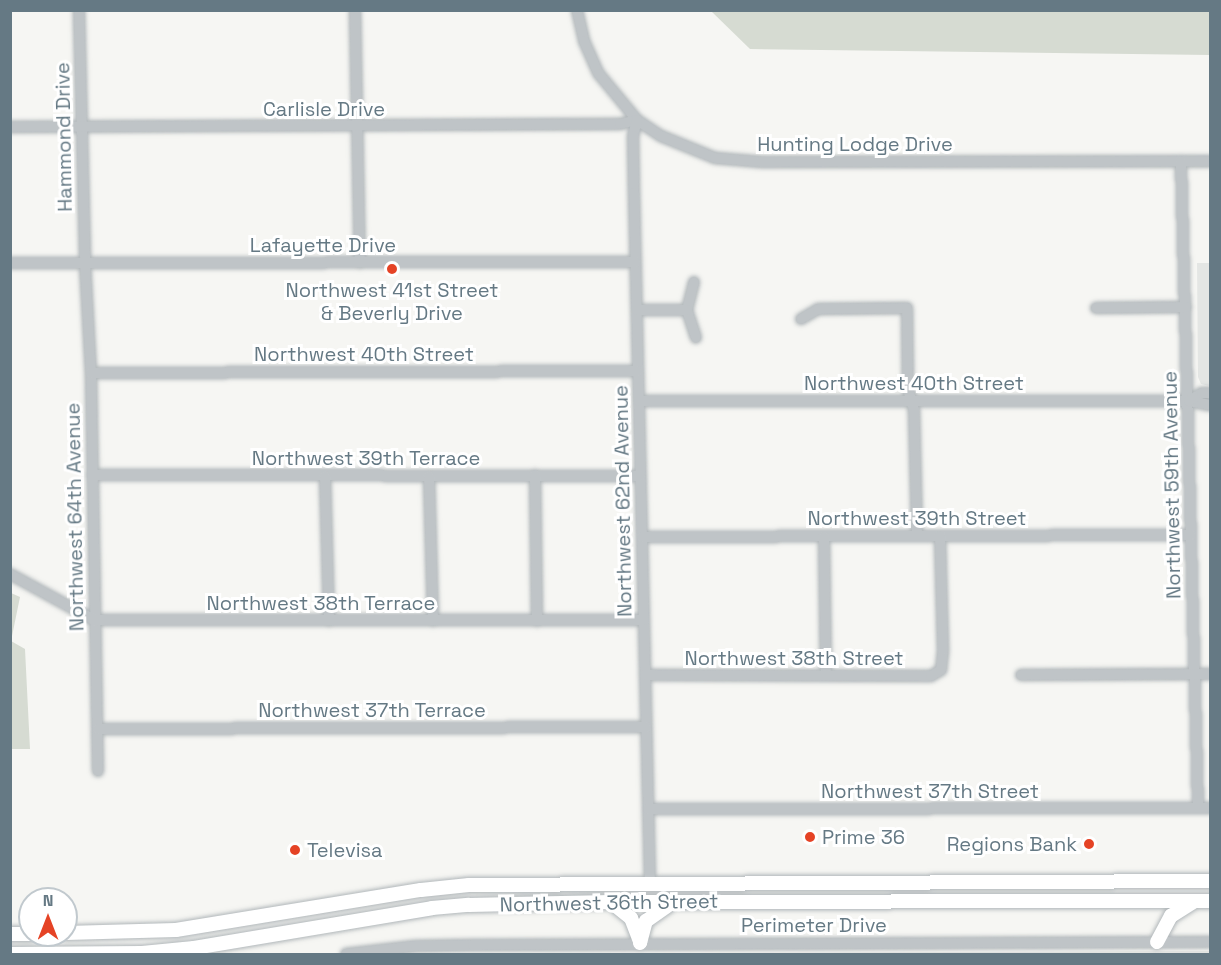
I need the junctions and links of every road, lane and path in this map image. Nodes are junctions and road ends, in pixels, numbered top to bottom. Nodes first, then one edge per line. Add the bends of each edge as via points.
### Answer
1 (79, 10) edge
2 (355, 10) edge
3 (577, 10) edge
4 (637, 120) junction
5 (82, 126) junction
6 (10, 127) edge
7 (358, 127) junction
8 (1181, 161) junction
9 (1210, 161) edge
10 (635, 262) junction
11 (10, 263) edge
12 (85, 263) junction
13 (360, 263) junction
14 (694, 282) dead end
15 (1186, 307) junction
16 (1096, 308) dead end
17 (637, 310) junction
18 (687, 310) junction
19 (801, 319) dead end
20 (696, 338) dead end
21 (638, 371) junction
22 (91, 373) junction
23 (1210, 393) edge
24 (911, 400) junction
25 (639, 401) junction
26 (1189, 401) junction
27 (1210, 405) edge
28 (92, 475) junction
29 (325, 476) junction
30 (429, 476) junction
31 (535, 476) junction
32 (640, 476) junction
33 (1191, 535) junction
34 (917, 536) junction
35 (940, 536) junction
36 (642, 537) junction
37 (824, 537) junction
38 (10, 574) edge
39 (94, 620) junction
40 (644, 620) junction
41 (329, 621) junction
42 (433, 621) junction
43 (537, 621) junction
44 (826, 674) junction
45 (1195, 674) junction
46 (1210, 674) edge
47 (645, 675) junction
48 (1021, 675) dead end
49 (646, 727) junction
50 (98, 729) junction
51 (99, 771) dead end
52 (1198, 808) junction
53 (1210, 808) edge
54 (649, 809) junction
55 (927, 881) junction
56 (1155, 881) junction
57 (1210, 881) edge
58 (650, 882) junction
59 (429, 889) junction
60 (927, 901) junction
61 (1131, 901) junction
62 (1179, 901) junction
63 (1195, 901) junction
64 (1210, 901) edge
65 (611, 902) junction
66 (673, 902) junction
67 (432, 908) junction
68 (78, 933) edge
69 (109, 933) junction
70 (1157, 942) junction
71 (1210, 942) edge
72 (640, 949) edge
73 (109, 953) edge
74 (10, 954) edge
75 (346, 954) edge

1 - 5 street, Hammond Drive
2 - 7 street
3 - 4 street, Hunting Lodge Drive via 584,41 599,74
4 - 7 street, Carlisle Drive via 620,124
4 - 8 street, Hunting Lodge Drive via 691,150 739,161
4 - 10 street, Northwest 62nd Avenue via 633,136
5 - 6 street, Carlisle Drive
5 - 7 street, Carlisle Drive
5 - 12 street, Hammond Drive
7 - 13 street
8 - 9 street, Hunting Lodge Drive
8 - 15 street, Northwest 59th Avenue
10 - 13 street, Lafayette Drive
10 - 17 street, Northwest 62nd Avenue
11 - 12 street, Lafayette Drive
12 - 13 street, Lafayette Drive
12 - 22 street, Northwest 64th Avenue
14 - 18 street
15 - 16 street
15 - 26 street, Northwest 59th Avenue
17 - 18 street
17 - 21 street, Northwest 62nd Avenue
18 - 20 street
19 - 24 street via 818,309 907,308
21 - 22 street, Northwest 40th Street
21 - 25 street, Northwest 62nd Avenue
22 - 28 street, Northwest 64th Avenue
23 - 26 street, Northwest 40th Street
24 - 25 street, Northwest 40th Street
24 - 26 street, Northwest 40th Street
24 - 34 street
25 - 32 street, Northwest 62nd Avenue
26 - 27 street, Northwest 40th Street
26 - 33 street, Northwest 59th Avenue
28 - 29 street, Northwest 39th Terrace
28 - 39 street, Northwest 64th Avenue
29 - 30 street, Northwest 39th Terrace
29 - 41 street
30 - 31 street, Northwest 39th Terrace
30 - 42 street
31 - 32 street, Northwest 39th Terrace
31 - 43 street
32 - 36 street, Northwest 62nd Avenue
33 - 35 street, Northwest 39th Street
33 - 45 street, Northwest 59th Avenue
34 - 35 street, Northwest 39th Street
34 - 37 street, Northwest 39th Street
35 - 44 street, Northwest 38th Street via 941,670 931,676
36 - 37 street, Northwest 39th Street
36 - 40 street, Northwest 62nd Avenue
37 - 44 street
38 - 39 street, Northwest 38th Terrace
39 - 41 street, Northwest 38th Terrace
39 - 50 street, Northwest 64th Avenue
40 - 43 street, Northwest 38th Terrace
40 - 47 street, Northwest 62nd Avenue
41 - 42 street, Northwest 38th Terrace
42 - 43 street, Northwest 38th Terrace
44 - 47 street, Northwest 38th Street
45 - 46 street
45 - 48 street
45 - 52 street, Northwest 59th Avenue
47 - 49 street, Northwest 62nd Avenue
49 - 50 street, Northwest 37th Terrace
49 - 54 street, Northwest 62nd Avenue
50 - 51 street, Northwest 64th Avenue
52 - 53 street, Northwest 37th Street
52 - 54 street, Northwest 37th Street
54 - 58 street, Northwest 62nd Avenue
55 - 56 main road, Northwest 36th Street
55 - 58 main road, Northwest 36th Street
55 - 60 main road
56 - 57 main road, Northwest 36th Street
56 - 61 main road via 1149,890
56 - 62 main road
58 - 59 main road, Northwest 36th Street via 492,884
59 - 67 main road
59 - 69 main road, Northwest 36th Street via 222,924
60 - 61 main road, Northwest 36th Street
60 - 66 main road, Northwest 36th Street
61 - 62 main road, Northwest 36th Street
62 - 63 main road, Northwest 36th Street
63 - 64 main road, Northwest 36th Street
63 - 70 main road via 1171,916
65 - 66 main road, Northwest 36th Street
65 - 67 main road, Northwest 36th Street
65 - 72 main road via 631,918
66 - 72 main road via 646,921
67 - 73 main road, Northwest 36th Street via 216,945
68 - 69 main road, Northwest 36th Street
69 - 73 main road
70 - 71 street, Perimeter Drive
70 - 72 street, Perimeter Drive
72 - 75 street, Perimeter Drive via 416,946
73 - 74 main road, Northwest 36th Street

